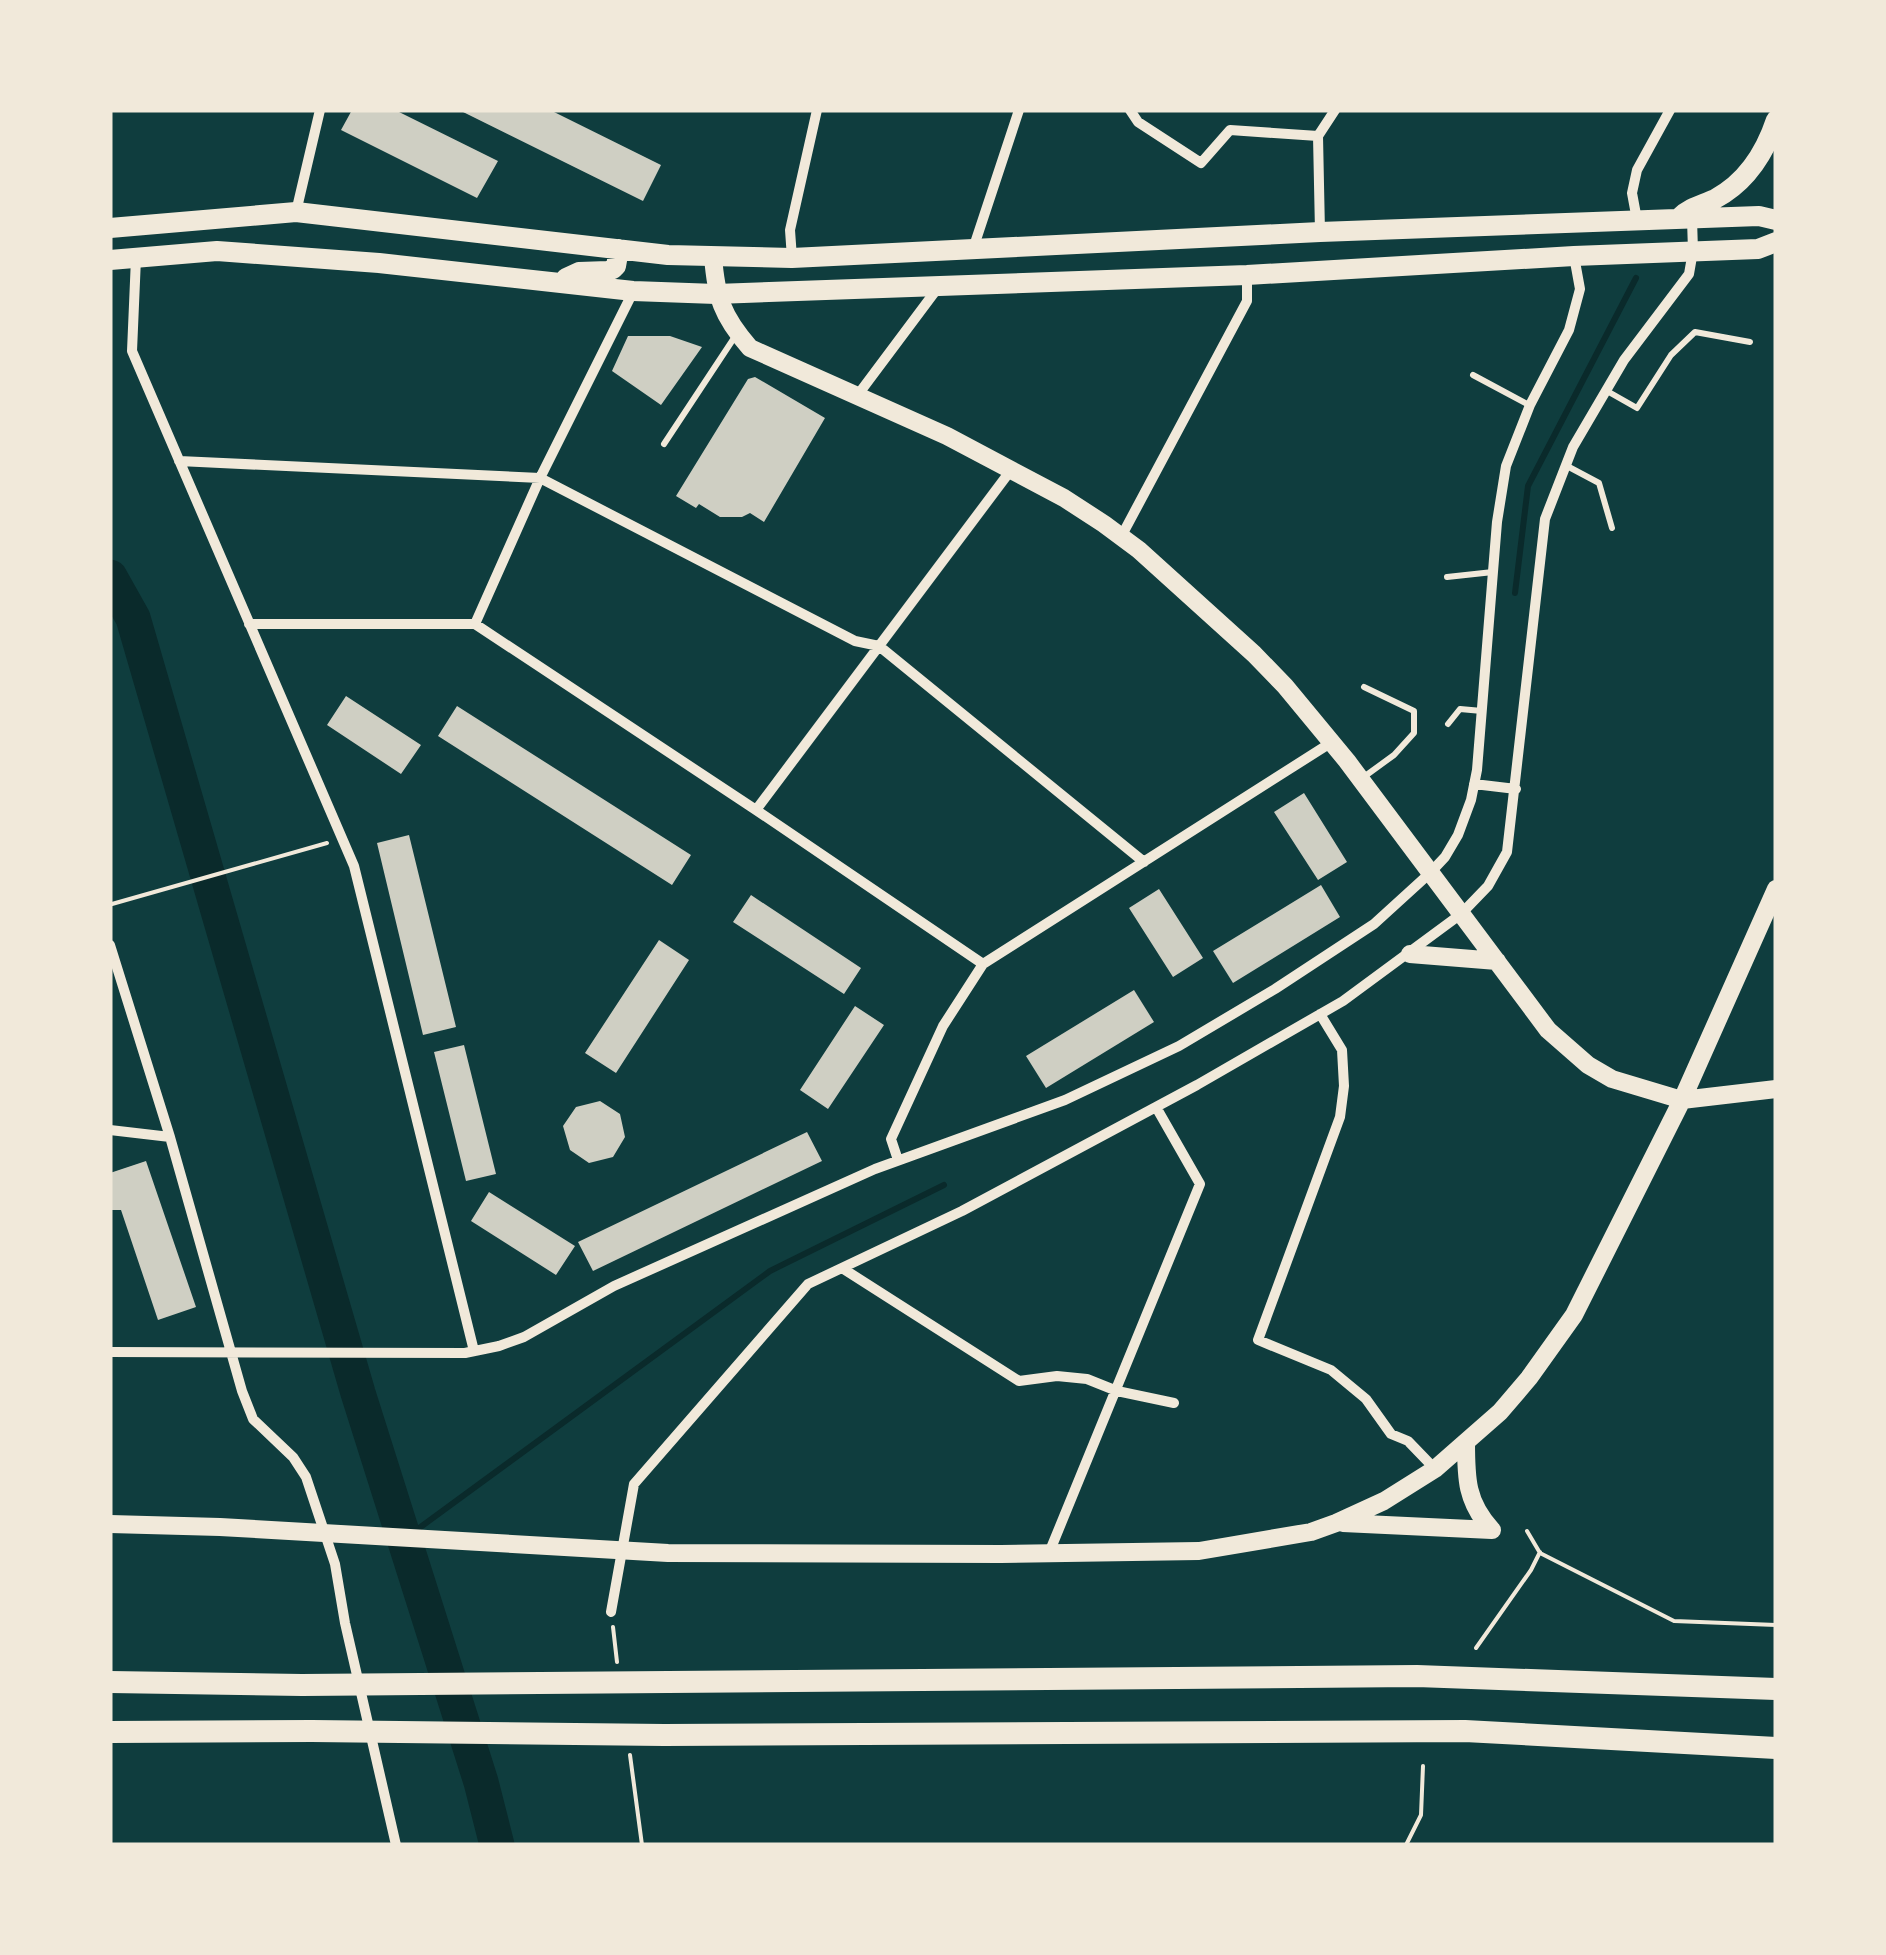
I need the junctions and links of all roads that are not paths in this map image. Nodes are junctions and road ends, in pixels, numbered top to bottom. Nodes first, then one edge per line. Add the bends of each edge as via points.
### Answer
1 (320, 110) edge
2 (817, 110) edge
3 (1019, 110) edge
4 (1130, 110) edge
5 (1336, 110) edge
6 (1670, 110) edge
7 (1776, 120) edge
8 (1318, 136) junction
9 (296, 212) junction
10 (1685, 219) junction
11 (1636, 220) junction
12 (1776, 220) edge
13 (110, 228) edge
14 (1320, 232) junction
15 (1776, 242) edge
16 (618, 249) junction
17 (973, 249) junction
18 (1693, 251) junction
19 (843, 255) junction
20 (713, 256) junction
21 (1574, 256) junction
22 (136, 258) junction
23 (792, 258) junction
24 (110, 260) edge
25 (1248, 276) junction
26 (560, 281) junction
27 (938, 287) junction
28 (846, 290) junction
29 (633, 291) junction
30 (716, 294) junction
31 (737, 334) junction
32 (1750, 342) dead end
33 (1473, 375) dead end
34 (1606, 390) junction
35 (856, 396) junction
36 (1530, 406) junction
37 (664, 444) dead end
38 (179, 461) junction
39 (1566, 466) junction
40 (1011, 470) junction
41 (540, 478) junction
42 (1612, 528) dead end
43 (1121, 537) junction
44 (1492, 572) junction
45 (1446, 577) dead end
46 (249, 624) junction
47 (475, 624) junction
48 (879, 646) junction
49 (1364, 686) dead end
50 (1484, 711) junction
51 (1448, 724) dead end
52 (1332, 742) junction
53 (1360, 780) junction
54 (1474, 784) junction
55 (1516, 789) junction
56 (756, 810) junction
57 (1144, 862) junction
58 (1430, 873) junction
59 (1776, 889) edge
60 (1461, 914) junction
61 (110, 945) edge
62 (1410, 954) junction
63 (1497, 962) junction
64 (983, 964) junction
65 (1320, 1014) junction
66 (1776, 1089) edge
67 (1682, 1100) junction
68 (1156, 1107) junction
69 (110, 1130) edge
70 (170, 1136) junction
71 (898, 1160) junction
72 (842, 1268) junction
73 (110, 1352) edge
74 (470, 1352) junction
75 (239, 1353) junction
76 (1117, 1391) junction
77 (1174, 1402) dead end
78 (1466, 1442) junction
79 (1434, 1470) junction
80 (1336, 1523) junction
81 (110, 1524) edge
82 (1049, 1553) junction
83 (611, 1612) dead end
84 (110, 1682) edge
85 (1776, 1689) edge
86 (110, 1732) edge
87 (1776, 1748) edge
88 (396, 1845) edge

1 - 9 street
2 - 23 street via 790,230
3 - 17 street
4 - 8 street via 1201,163 1230,130
5 - 8 street
6 - 11 street via 1638,170 1632,193
7 - 10 main road via 1751,171 1714,200 1689,208
8 - 14 street
9 - 13 main road
9 - 16 main road
10 - 11 main road
10 - 12 main road
10 - 18 street
11 - 14 main road
14 - 17 main road
15 - 18 main road
16 - 20 main road
16 - 26 main road via 608,272 579,272
17 - 19 main road
18 - 21 main road
18 - 34 street via 1689,274
19 - 23 main road
19 - 28 main road
20 - 23 main road
20 - 30 main road
21 - 25 main road
21 - 36 street via 1580,289 1568,330
22 - 24 main road
22 - 26 main road via 218,251
22 - 38 street via 132,351
25 - 27 main road
25 - 43 street via 1247,301
26 - 29 main road
27 - 28 main road
27 - 35 street
28 - 30 main road
29 - 30 main road
29 - 41 street
30 - 31 main road
31 - 35 main road via 750,348
31 - 37 lane
32 - 34 lane via 1696,332 1672,354 1637,408
33 - 36 lane
34 - 39 street
35 - 40 main road
36 - 44 street via 1506,466
38 - 41 street
38 - 46 street
39 - 42 lane via 1599,483
39 - 55 street via 1546,518
40 - 43 main road
40 - 48 street
41 - 47 street
41 - 48 street via 855,642
43 - 52 main road via 1254,654
44 - 45 lane
44 - 50 street
46 - 47 street
46 - 74 street via 354,866
47 - 56 street
48 - 56 street
48 - 57 street
49 - 53 lane via 1414,711 1414,734
50 - 51 lane via 1460,709
50 - 54 street
52 - 53 main road
52 - 57 street
53 - 58 main road
54 - 55 street
54 - 58 street via 1458,836
55 - 60 street via 1507,852
56 - 64 street
57 - 64 street
58 - 60 main road
58 - 71 street via 1374,924 1179,1046 1065,1100
59 - 67 main road
60 - 62 street
60 - 63 main road
61 - 70 street
62 - 63 main road
62 - 65 street
63 - 67 main road via 1578,1058 1612,1079
64 - 71 street via 943,1026 890,1139
65 - 68 street
65 - 79 street via 1342,1050 1340,1118 1258,1340 1331,1370
66 - 67 main road
67 - 78 main road via 1574,1315 1529,1378
68 - 72 street
68 - 76 street via 1200,1184
69 - 70 street
70 - 75 street
71 - 74 street via 614,1286 524,1337
72 - 76 street via 1019,1381 1087,1379
72 - 83 street via 808,1284 634,1484
73 - 75 street
74 - 75 street
75 - 88 street via 253,1419 306,1476 335,1564
76 - 77 street
76 - 82 street
78 - 79 main road
78 - 80 main road via 1471,1498 1492,1530
79 - 80 main road
80 - 82 main road via 1199,1552
81 - 82 main road via 668,1553
84 - 85 highway via 1416,1676
86 - 87 highway via 1447,1731

